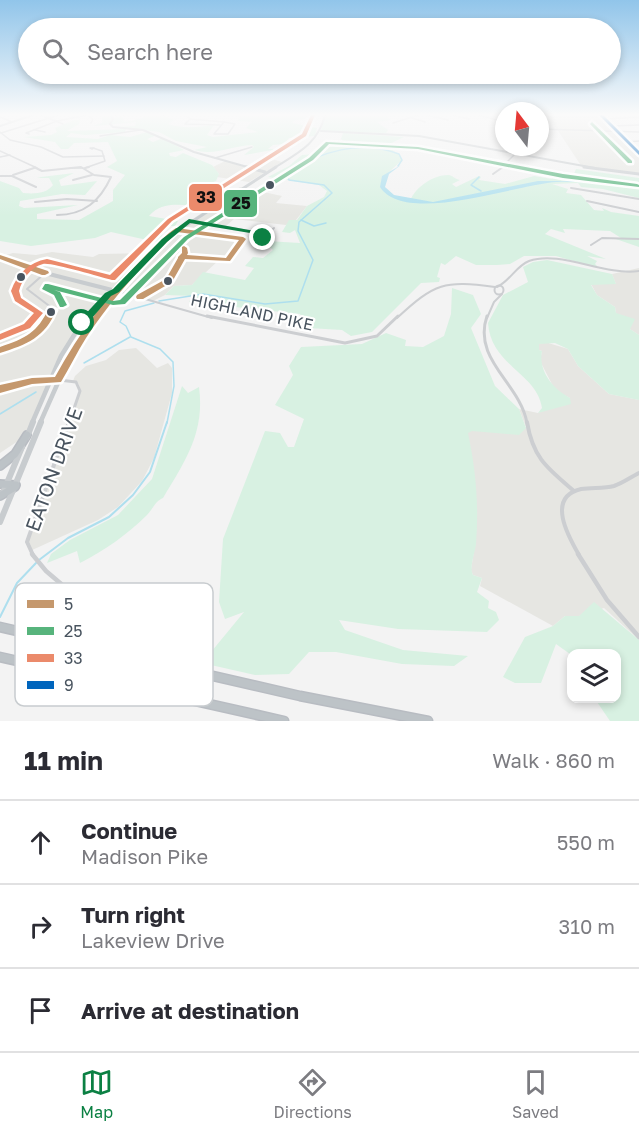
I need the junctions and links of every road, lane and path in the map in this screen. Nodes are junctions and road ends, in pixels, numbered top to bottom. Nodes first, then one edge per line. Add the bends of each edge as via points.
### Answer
1 (633, 148) edge
2 (47, 149) edge
3 (95, 149) edge
4 (191, 149) edge
5 (246, 149) edge
6 (306, 149) edge
7 (0, 151) edge
8 (11, 154) junction
9 (639, 154) edge
10 (104, 156) junction
11 (515, 156) edge
12 (522, 156) edge
13 (0, 157) edge
14 (215, 158) junction
15 (34, 168) junction
16 (85, 168) junction
17 (265, 172) junction
18 (493, 174) dead end
19 (639, 174) edge
20 (92, 175) junction
21 (0, 176) edge
22 (12, 176) junction
23 (73, 180) dead end
24 (36, 187) dead end
25 (571, 188) dead end
26 (639, 199) edge
27 (98, 201) junction
28 (587, 201) dead end
29 (34, 202) dead end
30 (639, 212) edge
31 (57, 215) dead end
32 (189, 221) junction
33 (274, 228) dead end
34 (268, 234) junction
35 (263, 238) dead end
36 (639, 239) edge
37 (591, 244) dead end
38 (0, 257) edge
39 (639, 271) edge
40 (45, 273) junction
41 (505, 283) junction
42 (504, 289) junction
43 (116, 291) junction
44 (495, 291) junction
45 (0, 350) edge
46 (50, 380) junction
47 (57, 380) junction
48 (0, 389) edge
49 (27, 435) junction
50 (0, 466) edge
51 (639, 473) edge
52 (9, 485) edge
53 (574, 491) junction
54 (0, 497) edge
55 (0, 522) edge
56 (60, 583) edge
57 (0, 627) edge
58 (15, 630) edge
59 (639, 637) edge
60 (0, 657) edge
61 (15, 660) edge
62 (213, 676) edge
63 (213, 704) edge
64 (229, 708) joint
65 (284, 721) edge
66 (428, 721) edge

1 - 9 main road
2 - 10 street via 63,157
3 - 10 street
4 - 14 main road
5 - 14 street
6 - 17 main road
7 - 8 street
8 - 13 street
8 - 15 street
10 - 16 street via 103,163
11 - 18 street
12 - 19 main road
14 - 17 main road
15 - 16 street
15 - 22 street
16 - 20 street
17 - 32 main road
20 - 23 street
20 - 27 street via 111,178
21 - 22 street
22 - 24 street
25 - 26 street
27 - 29 street
27 - 31 street via 83,211
28 - 30 street
32 - 34 street
32 - 43 main road
33 - 34 street
34 - 35 street
36 - 37 street via 602,238
38 - 40 main road, HIGHLAND PIKE
39 - 41 street via 616,274 543,258 521,264
40 - 43 main road, HIGHLAND PIKE
40 - 45 street via 27,289 52,308 47,324 32,337
41 - 42 street
41 - 44 street
42 - 44 street, HIGHLAND PIKE
42 - 44 street via 502,294
43 - 44 street, HIGHLAND PIKE via 226,322 350,342 377,336 424,293 438,286 455,283
43 - 46 main road via 80,327
43 - 47 main road via 77,340
44 - 53 street via 482,329 483,348 516,392 537,456
46 - 47 main road
46 - 48 main road
46 - 49 main road
47 - 52 main road
47 - 56 street, EATON DRIVE via 76,382 80,391 27,542 46,571
49 - 50 highway via 15,454
49 - 52 main road
51 - 53 street via 612,487
52 - 54 highway
52 - 55 main road
53 - 59 street via 561,511 567,533 612,608
57 - 58 highway
60 - 61 highway
62 - 66 highway
63 - 64 highway
64 - 65 highway

